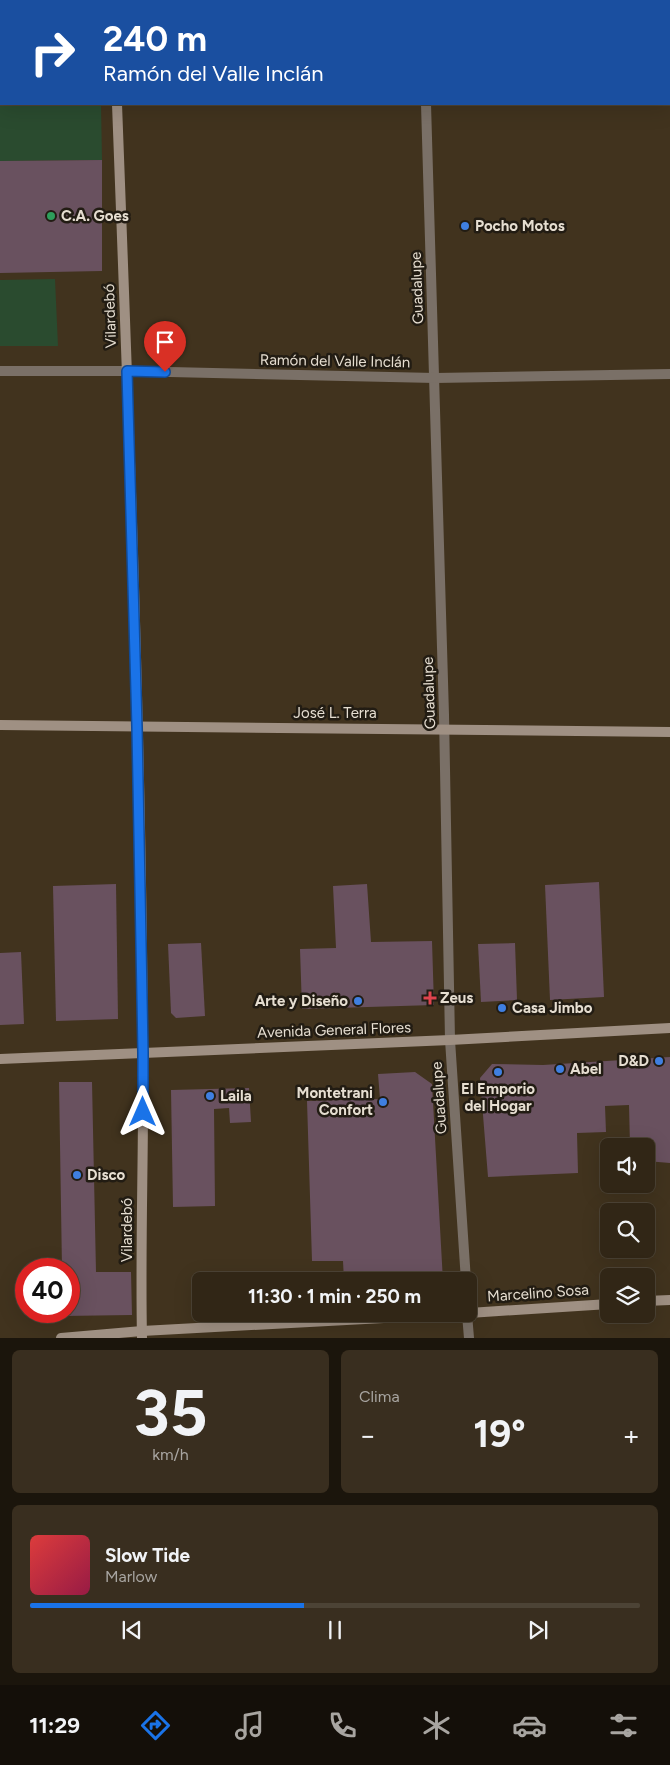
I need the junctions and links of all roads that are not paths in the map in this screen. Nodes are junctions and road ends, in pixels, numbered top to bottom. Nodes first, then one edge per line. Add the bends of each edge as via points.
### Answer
1 (117, 105) edge
2 (426, 105) edge
3 (127, 371) junction
4 (0, 372) edge
5 (670, 374) edge
6 (435, 378) junction
7 (0, 724) edge
8 (137, 727) junction
9 (445, 729) junction
10 (670, 732) edge
11 (670, 1028) edge
12 (450, 1040) junction
13 (143, 1052) junction
14 (0, 1059) edge
15 (465, 1272) edge
16 (670, 1300) edge
17 (655, 1301) edge
18 (600, 1305) edge
19 (477, 1312) edge
20 (332, 1322) edge
21 (468, 1322) edge
22 (142, 1334) edge
23 (61, 1338) edge
24 (469, 1338) edge

1 - 3 street, Vilardebó
2 - 6 street, Guadalupe
3 - 4 street, Ramón del Valle Inclán
3 - 6 street, Ramón del Valle Inclán
3 - 8 street, Vilardebó
5 - 6 street, Ramón del Valle Inclán
6 - 9 street, Guadalupe
7 - 8 street, José L. Terra
8 - 9 street, José L. Terra
8 - 13 street, Vilardebó
9 - 10 street, José L. Terra
9 - 12 street, Guadalupe
11 - 12 street, Avenida General Flores
12 - 13 street, Avenida General Flores
12 - 15 street, Guadalupe
13 - 14 street, Avenida General Flores
13 - 22 street, Vilardebó
16 - 17 street
18 - 19 street, Marcelino Sosa
20 - 22 street
21 - 24 street
22 - 23 street

